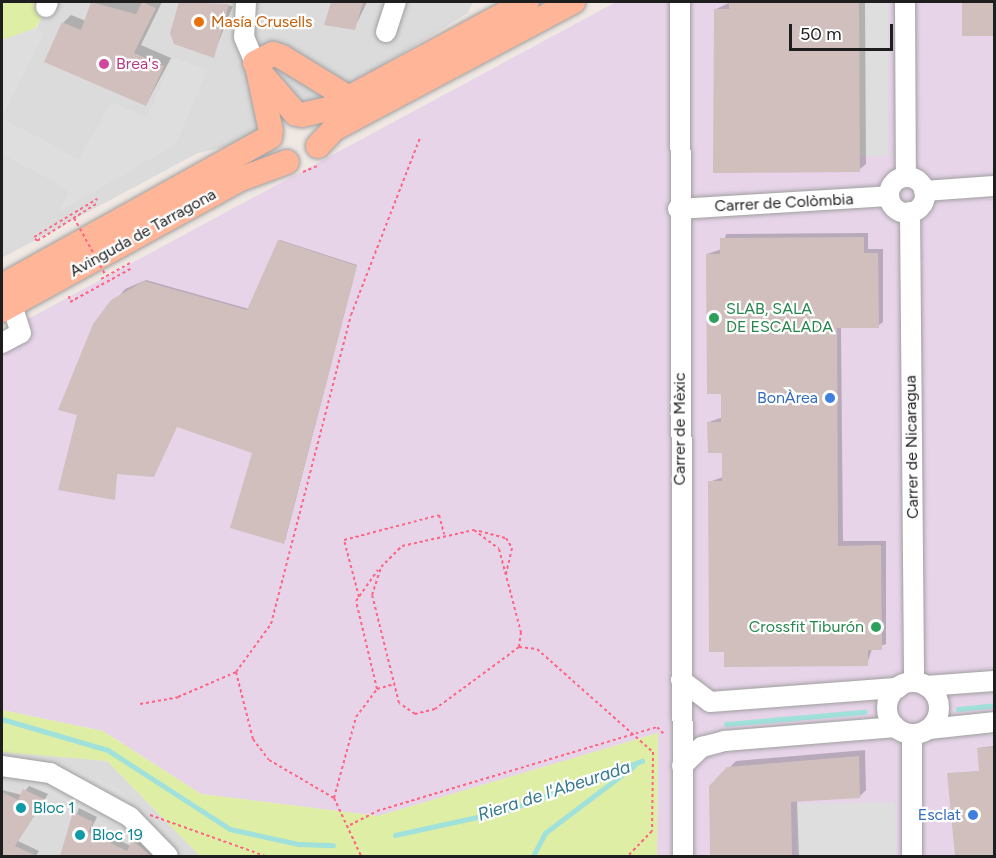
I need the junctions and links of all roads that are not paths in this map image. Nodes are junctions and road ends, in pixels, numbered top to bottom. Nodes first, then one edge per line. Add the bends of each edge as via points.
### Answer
1 (246, 2) edge
2 (396, 2) edge
3 (527, 2) edge
4 (573, 2) edge
5 (680, 2) edge
6 (905, 2) edge
7 (386, 32) dead end
8 (256, 66) junction
9 (349, 98) junction
10 (299, 115) junction
11 (271, 134) junction
12 (318, 146) junction
13 (287, 162) junction
14 (906, 177) junction
15 (994, 186) edge
16 (924, 191) junction
17 (889, 196) junction
18 (678, 209) junction
19 (910, 212) junction
20 (5, 300) edge
21 (2, 343) edge
22 (681, 680) junction
23 (994, 681) edge
24 (912, 685) junction
25 (994, 722) edge
26 (912, 730) junction
27 (2, 766) edge
28 (681, 766) junction
29 (168, 856) edge
30 (683, 856) edge
31 (912, 856) edge

1 - 8 street via 244,37
2 - 7 street
3 - 9 main road
4 - 12 main road via 334,129
5 - 18 street, Carrer de Mèxic
6 - 14 street
8 - 9 main road via 273,54 282,57
8 - 10 main road
8 - 11 main road
9 - 10 main road
10 - 11 main road via 281,118
10 - 12 main road via 315,125
11 - 13 main road via 274,152
11 - 20 main road, Avinguda de Tarragona
12 - 13 main road via 306,160
13 - 20 main road, Avinguda de Tarragona via 238,180
14 - 16 street via 919,182
14 - 17 street via 892,185
15 - 16 street
16 - 19 street via 920,206
17 - 18 street, Carrer de Colòmbia
17 - 19 street via 896,208
18 - 22 street, Carrer de Mèxic
19 - 24 street, Carrer de Nicaragua
20 - 21 street via 21,333
22 - 24 street via 710,702
22 - 28 street, Carrer de Mèxic
23 - 24 street
24 - 26 street via 887,710
24 - 26 street via 938,707
25 - 26 street
26 - 28 street via 725,741 702,747
26 - 31 street
27 - 29 street via 50,773 130,817
28 - 30 street, Carrer de Mèxic

